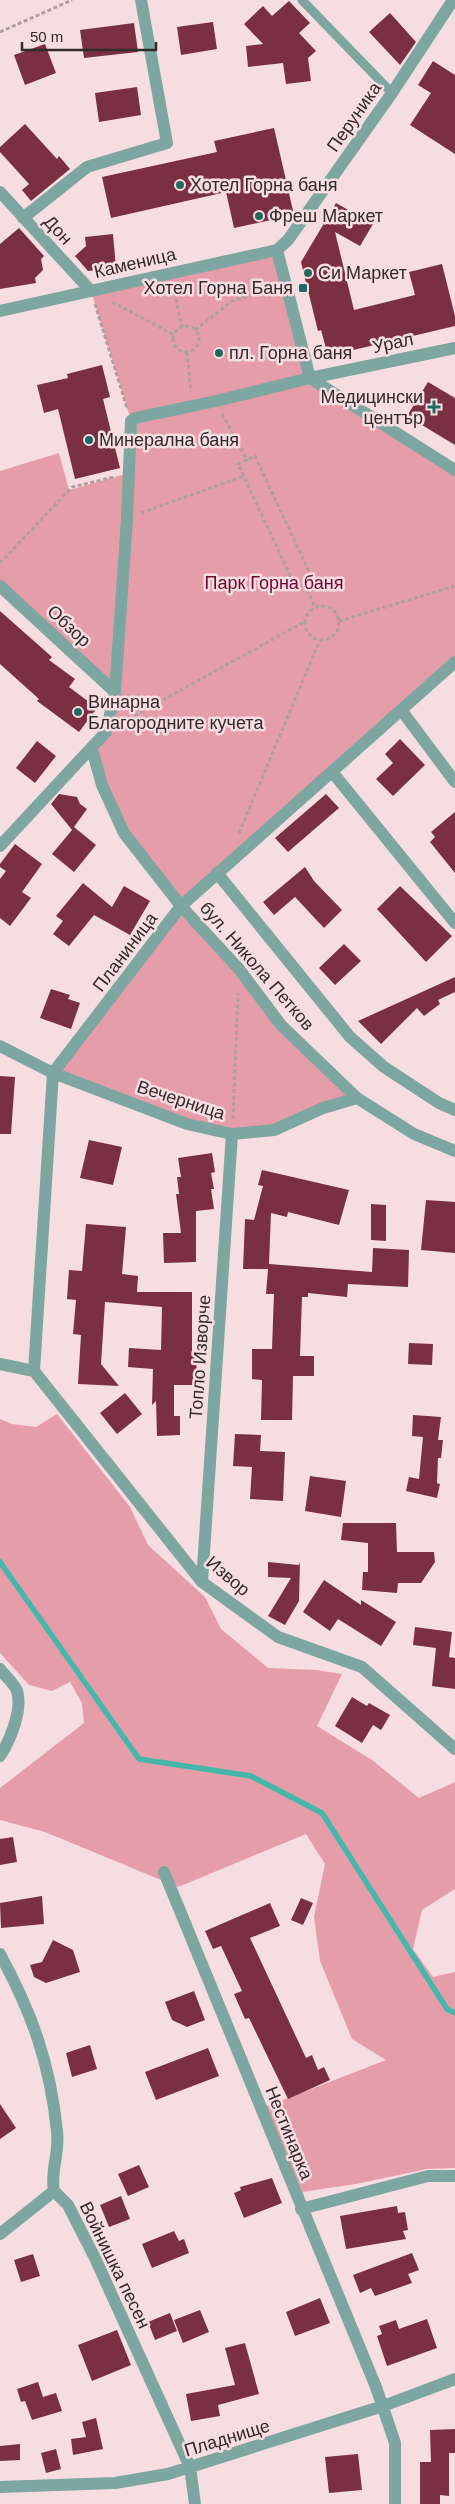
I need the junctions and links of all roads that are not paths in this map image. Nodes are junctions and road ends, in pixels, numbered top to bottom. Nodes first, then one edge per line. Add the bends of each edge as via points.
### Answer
1 (141, 0) edge
2 (302, 0) edge
3 (453, 0) edge
4 (392, 93) junction
5 (0, 192) edge
6 (23, 218) junction
7 (277, 250) junction
8 (92, 291) junction
9 (0, 311) edge
10 (455, 348) edge
11 (310, 378) junction
12 (455, 470) edge
13 (0, 586) edge
14 (455, 662) edge
15 (115, 692) junction
16 (402, 712) junction
17 (92, 749) junction
18 (333, 773) junction
19 (455, 782) edge
20 (0, 846) edge
21 (217, 873) junction
22 (181, 906) junction
23 (455, 923) edge
24 (0, 1046) edge
25 (53, 1073) junction
26 (357, 1098) junction
27 (455, 1110) edge
28 (232, 1134) junction
29 (455, 1151) edge
30 (0, 1364) edge
31 (34, 1371) junction
32 (202, 1582) junction
33 (0, 1669) edge
34 (455, 1749) edge
35 (0, 1756) edge
36 (164, 1872) dead end
37 (0, 1954) edge
38 (455, 2176) edge
39 (54, 2191) junction
40 (302, 2209) junction
41 (0, 2234) edge
42 (455, 2379) edge
43 (382, 2406) junction
44 (190, 2467) junction
45 (0, 2487) edge
46 (195, 2504) edge
47 (395, 2504) edge

1 - 6 street via 167,143 87,167
2 - 4 lane
3 - 4 street, Перуника
4 - 7 street, Перуника via 288,240
5 - 6 street, Дон
6 - 8 street, Дон
7 - 8 street, Каменица
7 - 11 street
8 - 9 street, Каменица
10 - 11 street, Урал
11 - 12 street
11 - 15 street, Урал via 131,420
13 - 15 street, Обзор
14 - 16 street, Планиница
15 - 17 street via 106,732
16 - 18 street, Планиница
16 - 19 street
17 - 20 street
17 - 22 street, бул. Никола Петков via 102,785 124,833
18 - 21 street, Планиница
18 - 23 street
21 - 22 street, Планиница
21 - 27 street, бул. Никола Петков via 350,1037 384,1067
22 - 25 street, Планиница
22 - 26 street, бул. Никола Петков via 239,969 281,1025
24 - 25 street, Вечерница
25 - 28 street, Вечерница via 187,1124
25 - 31 street
26 - 28 street, Вечерница via 323,1108 274,1130
26 - 29 street, бул. Никола Петков via 414,1134
28 - 32 street, Топло Изворче
30 - 31 street
31 - 32 street, Извор
32 - 34 street, Извор via 278,1637 362,1668
33 - 35 street via 18,1696 12,1732
36 - 40 street, Нестинарка
37 - 39 street, Войнишка песен via 29,2009 45,2058 58,2132
38 - 40 street via 428,2176
39 - 41 street
39 - 44 street, Войнишка песен via 68,2205 95,2258
40 - 43 street, Нестинарка
42 - 43 street, Пладнище
43 - 44 street, Пладнище
43 - 47 street, Нестинарка via 395,2443
44 - 45 street, Пладнище via 124,2482
44 - 46 street, Войнишка песен

